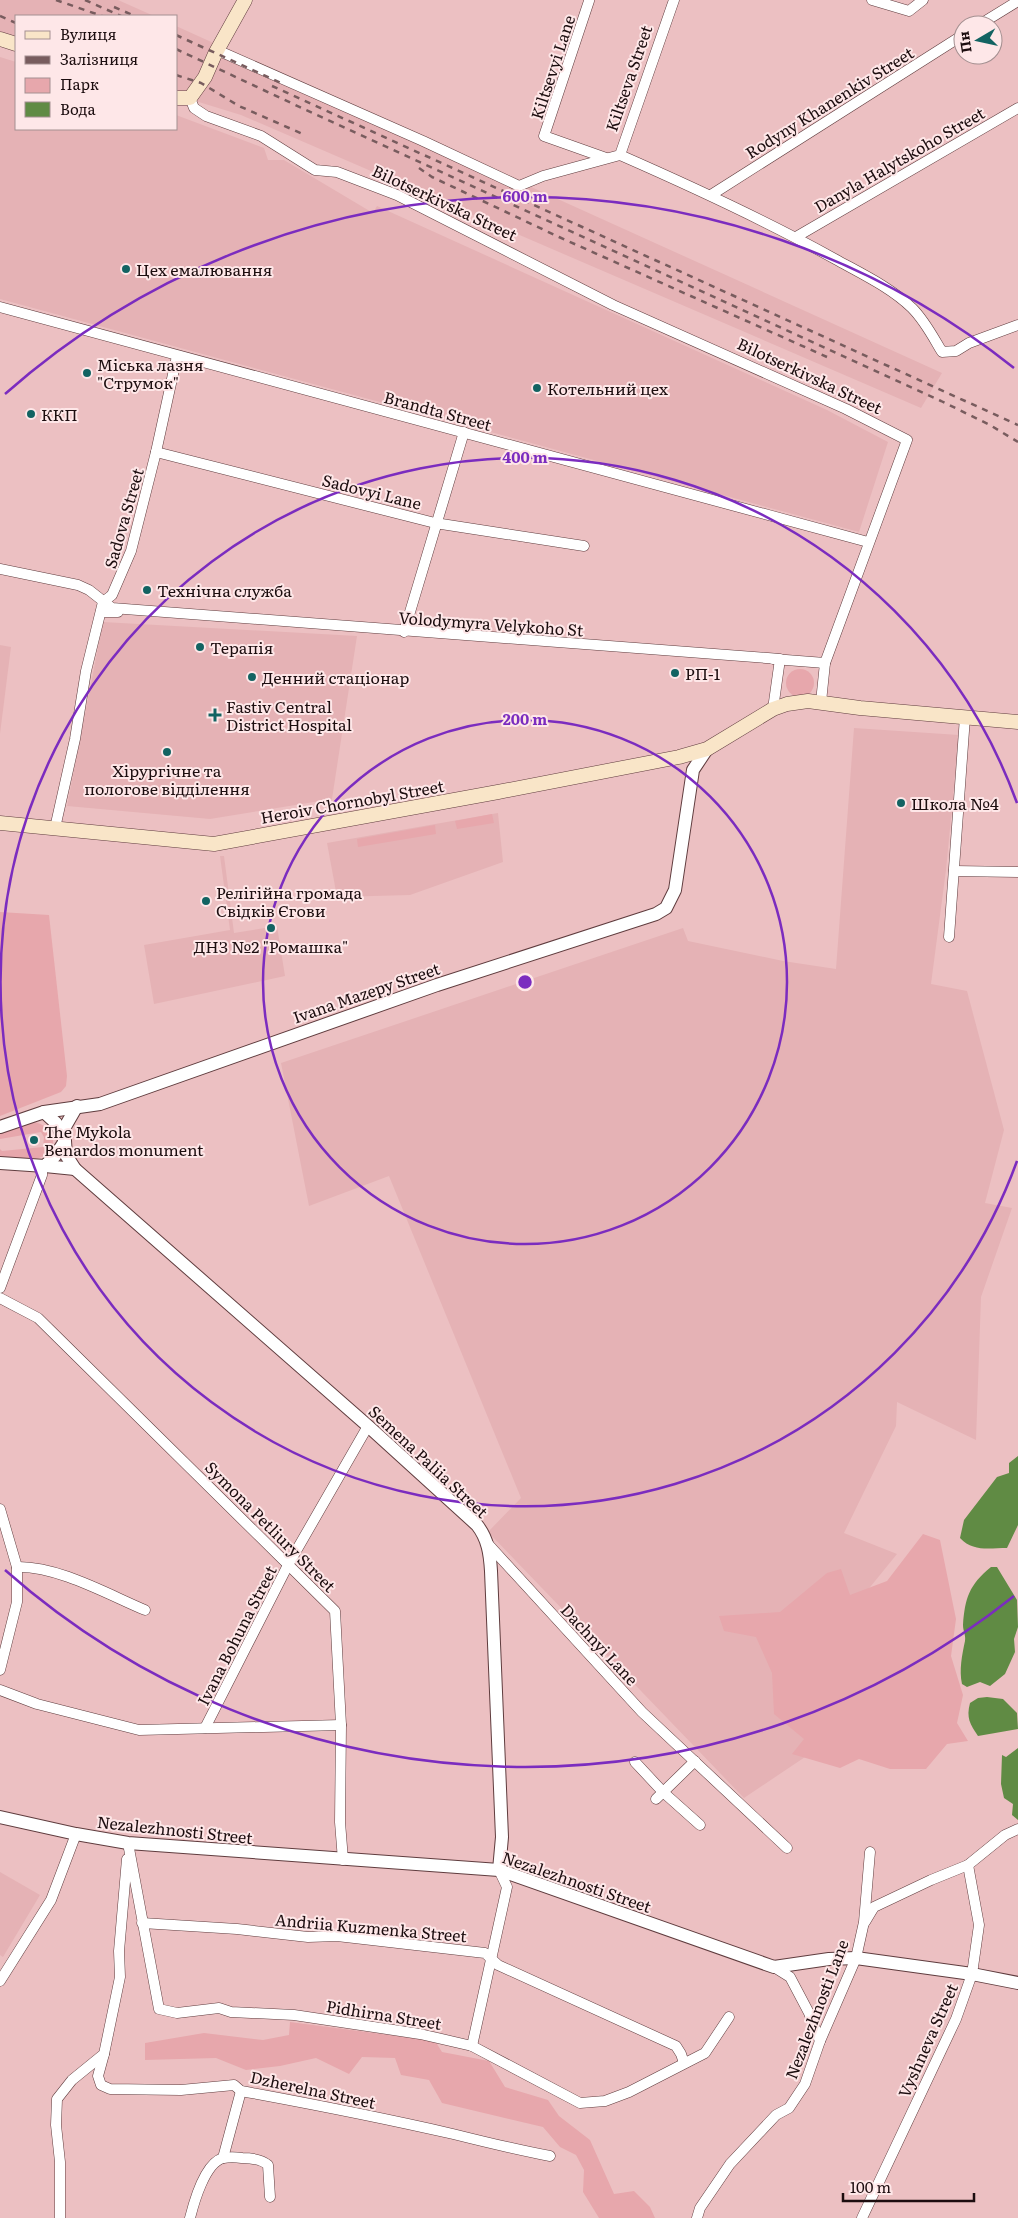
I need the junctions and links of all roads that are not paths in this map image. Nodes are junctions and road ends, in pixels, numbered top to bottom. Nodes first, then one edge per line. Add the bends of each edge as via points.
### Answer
1 (245, 0) edge
2 (674, 0) edge
3 (872, 0) edge
4 (923, 0) edge
5 (589, 1) edge
6 (1018, 1) edge
7 (995, 15) edge
8 (0, 38) edge
9 (953, 41) edge
10 (15, 44) edge
11 (217, 50) junction
12 (183, 98) edge
13 (1018, 108) edge
14 (620, 155) junction
15 (606, 158) junction
16 (711, 195) junction
17 (796, 237) junction
18 (0, 307) edge
19 (1018, 326) edge
20 (176, 356) junction
21 (464, 432) junction
22 (156, 452) junction
23 (435, 523) junction
24 (868, 542) junction
25 (584, 546) dead end
26 (0, 569) edge
27 (102, 607) junction
28 (404, 632) junction
29 (780, 660) junction
30 (825, 663) junction
31 (821, 702) junction
32 (773, 709) junction
33 (965, 718) junction
34 (1018, 722) edge
35 (707, 750) junction
36 (0, 823) edge
37 (55, 828) junction
38 (954, 871) junction
39 (1018, 872) edge
40 (949, 937) dead end
41 (77, 1106) junction
42 (44, 1112) junction
43 (0, 1128) edge
44 (63, 1136) junction
45 (0, 1163) edge
46 (44, 1166) junction
47 (75, 1169) junction
48 (0, 1288) edge
49 (0, 1298) edge
50 (368, 1426) junction
51 (0, 1509) edge
52 (487, 1543) junction
53 (288, 1565) junction
54 (17, 1568) junction
55 (145, 1610) dead end
56 (0, 1670) edge
57 (0, 1690) edge
58 (341, 1725) junction
59 (205, 1728) junction
60 (695, 1761) junction
61 (635, 1762) dead end
62 (660, 1796) junction
63 (0, 1817) edge
64 (700, 1825) dead end
65 (1018, 1829) edge
66 (76, 1834) junction
67 (128, 1843) junction
68 (787, 1848) dead end
69 (870, 1852) dead end
70 (343, 1860) junction
71 (968, 1866) junction
72 (499, 1870) junction
73 (864, 1922) junction
74 (142, 1923) junction
75 (491, 1957) junction
76 (856, 1958) junction
77 (774, 1967) junction
78 (972, 1974) junction
79 (0, 1981) edge
80 (1018, 1983) edge
81 (729, 2017) dead end
82 (820, 2041) junction
83 (472, 2046) junction
84 (104, 2054) junction
85 (684, 2063) junction
86 (241, 2091) junction
87 (550, 2156) dead end
88 (223, 2158) junction
89 (270, 2197) dead end
90 (60, 2218) edge
91 (190, 2218) edge
92 (697, 2218) edge
93 (862, 2218) edge

1 - 11 main road
2 - 14 street, Kiltseva Street
3 - 4 street via 909,11
5 - 15 street, Kiltsevyi Lane via 544,136
6 - 7 street
8 - 10 main road
9 - 16 street, Rodyny Khanenkiv Street
11 - 12 main road via 205,76
11 - 15 street, Kiltseva Street via 519,186
12 - 24 street, Bilotserkivska Street via 206,116 261,136 315,170 337,172 397,195 613,305 846,409 907,440
13 - 17 street, Danyla Halytskoho Street
14 - 15 street, Kiltseva Street
14 - 16 street
16 - 17 street
17 - 19 street via 891,291 912,308 942,352 956,351
18 - 20 street, Brandta Street
20 - 21 street, Brandta Street
20 - 22 street, Sadova Street
21 - 23 street
21 - 24 street, Brandta Street
22 - 23 street, Sadovyi Lane
22 - 27 street, Sadova Street via 132,551 112,595
23 - 25 street, Sadovyi Lane
23 - 28 street
24 - 30 street, Bilotserkivska Street
26 - 27 street via 78,585
27 - 28 street, Volodymyra Velykoho St
27 - 37 street, Sadova Street
28 - 29 street, Volodymyra Velykoho St
29 - 30 street, Volodymyra Velykoho St
29 - 32 street
30 - 31 street, Bilotserkivska Street
31 - 32 main road via 788,704
31 - 33 main road
32 - 35 main road
33 - 34 main road
33 - 38 street
35 - 37 main road, Heroiv Chornobyl Street via 214,844
35 - 41 street, Ivana Mazepy Street via 693,770 675,890 666,908 656,914 437,985 100,1104
36 - 37 main road, Heroiv Chornobyl Street
38 - 39 street
38 - 40 street
41 - 42 street, Ivana Mazepy Street
41 - 44 street
42 - 43 street, Ivana Mazepy Street
42 - 44 street
44 - 46 street via 55,1156
44 - 47 street, Semena Paliia Street via 66,1155
45 - 46 street
46 - 47 street
46 - 48 street
47 - 50 street, Semena Paliia Street
49 - 53 street, Symona Petliury Street via 38,1318
50 - 52 street, Semena Paliia Street via 477,1525
50 - 53 street, Ivana Bohuna Street
51 - 54 street
52 - 60 street, Dachnyi Lane via 622,1690
52 - 72 street, Semena Paliia Street via 491,1571 502,1837
53 - 58 street, Symona Petliury Street via 335,1610
53 - 59 street, Ivana Bohuna Street
54 - 55 street via 33,1567 76,1581
54 - 56 street via 17,1602
57 - 59 street via 37,1704 139,1730
58 - 59 street
58 - 70 street, Symona Petliury Street
60 - 62 street
60 - 68 street, Dachnyi Lane
61 - 62 street
62 - 64 street
63 - 66 street, Nezalezhnosti Street
65 - 71 street, Nezalezhnosti Lane via 1005,1835
66 - 67 street, Nezalezhnosti Street
66 - 79 street via 51,1900
67 - 70 street, Nezalezhnosti Street
67 - 74 street, Pidhirna Street
67 - 84 street via 120,1977
69 - 73 street, Nezalezhnosti Lane
70 - 72 street, Nezalezhnosti Street
71 - 73 street, Nezalezhnosti Lane via 874,1907
71 - 78 street, Vyshneva Street via 979,1925
72 - 75 street, Semena Paliia Street via 507,1887
72 - 77 street, Nezalezhnosti Street
73 - 76 street, Nezalezhnosti Lane
74 - 75 street, Andriia Kuzmenka Street via 308,1937 337,1936 485,1953
74 - 83 street, Pidhirna Street via 159,2009 177,2013 219,2008 231,2012 294,2015 420,2034
75 - 83 street, Semena Paliia Street
75 - 85 street, Andriia Kuzmenka Street via 498,1965 676,2046
76 - 77 street, Nezalezhnosti Street
76 - 78 street, Nezalezhnosti Street
76 - 82 street, Nezalezhnosti Lane
77 - 82 street via 790,1977
78 - 80 street, Nezalezhnosti Street
78 - 93 street, Vyshneva Street via 956,2019
81 - 85 street, Pidhirna Street via 705,2053
82 - 92 street, Nezalezhnosti Lane via 798,2096 730,2164 700,2208
83 - 85 street, Pidhirna Street via 580,2103 605,2101 629,2092
84 - 86 street, Dzherelna Street via 98,2079 106,2087 118,2090 181,2090 227,2084
84 - 90 street via 72,2080 57,2099
86 - 87 street, Dzherelna Street
86 - 88 street
88 - 89 street via 265,2162 268,2165
88 - 91 street via 213,2165 202,2181

